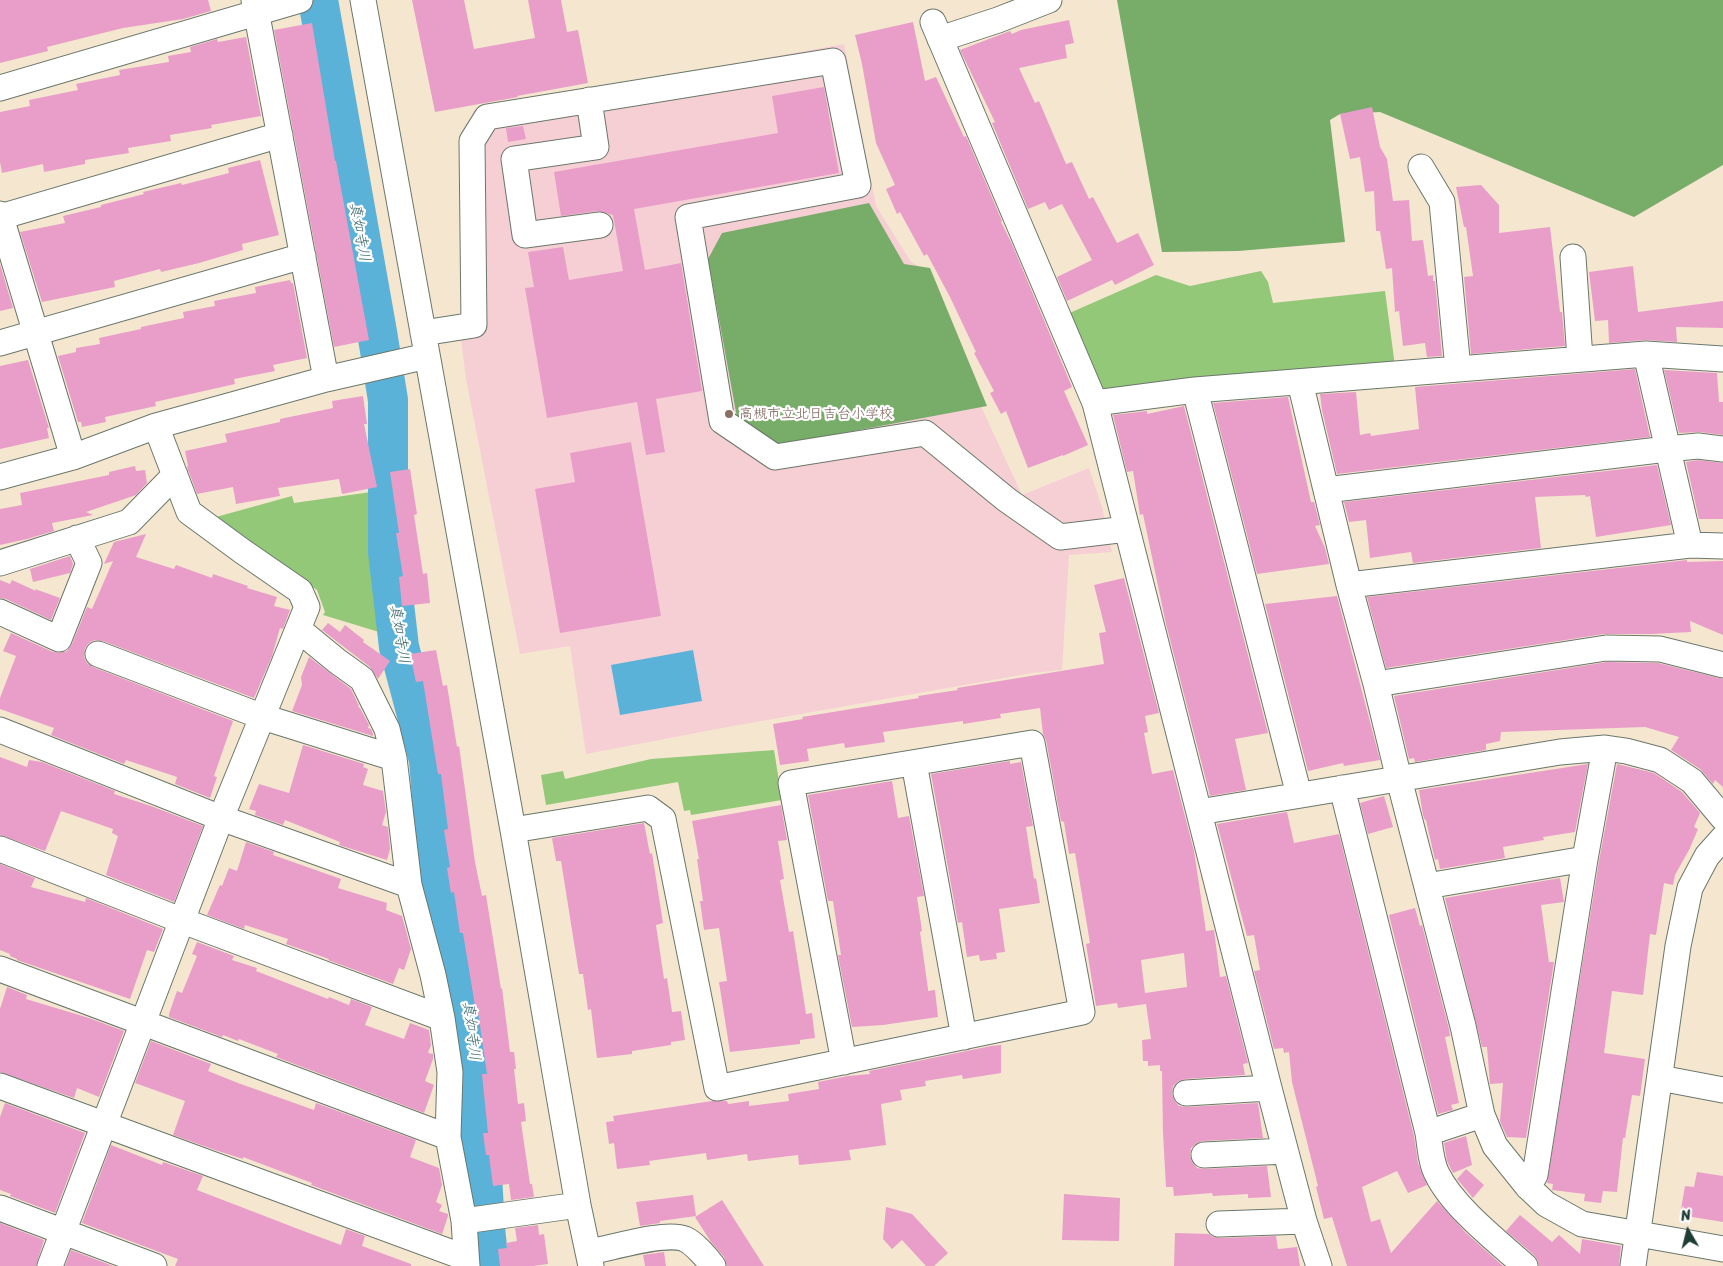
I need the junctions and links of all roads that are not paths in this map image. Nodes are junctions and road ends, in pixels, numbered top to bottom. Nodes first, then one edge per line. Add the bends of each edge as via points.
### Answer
1 (300, 0) edge
2 (363, 0) edge
3 (1049, 0) edge
4 (256, 6) edge
5 (0, 88) edge
6 (589, 100) junction
7 (280, 135) junction
8 (1421, 168) dead end
9 (0, 216) edge
10 (600, 225) dead end
11 (303, 256) junction
12 (1573, 257) dead end
13 (36, 333) junction
14 (0, 343) edge
15 (425, 344) junction
16 (1646, 354) junction
17 (1580, 359) junction
18 (1723, 359) edge
19 (1458, 369) junction
20 (326, 379) junction
21 (1300, 382) junction
22 (1194, 390) junction
23 (1095, 402) junction
24 (156, 426) junction
25 (1667, 449) junction
26 (1723, 449) edge
27 (73, 457) junction
28 (175, 475) junction
29 (0, 477) edge
30 (1326, 490) junction
31 (1127, 529) junction
32 (77, 538) junction
33 (1690, 545) junction
34 (1723, 546) edge
35 (0, 563) edge
36 (1349, 585) junction
37 (0, 612) edge
38 (298, 628) junction
39 (98, 654) dead end
40 (1723, 665) edge
41 (1376, 684) junction
42 (263, 717) junction
43 (0, 730) edge
44 (1605, 748) junction
45 (394, 758) junction
46 (914, 763) junction
47 (1399, 779) junction
48 (1342, 788) junction
49 (1299, 795) junction
50 (1199, 812) junction
51 (222, 818) junction
52 (1723, 818) edge
53 (513, 830) junction
54 (1723, 838) edge
55 (0, 849) edge
56 (1585, 859) junction
57 (409, 885) junction
58 (1427, 886) junction
59 (183, 921) junction
60 (0, 969) edge
61 (442, 1018) junction
62 (144, 1023) junction
63 (964, 1037) junction
64 (844, 1062) junction
65 (1660, 1078) junction
66 (0, 1086) edge
67 (1269, 1088) junction
68 (1723, 1090) edge
69 (1186, 1093) dead end
70 (1482, 1115) junction
71 (105, 1124) junction
72 (1428, 1133) junction
73 (448, 1137) junction
74 (1286, 1151) junction
75 (1204, 1155) dead end
76 (1528, 1187) junction
77 (578, 1205) junction
78 (0, 1208) edge
79 (464, 1221) junction
80 (1304, 1221) junction
81 (1219, 1224) dead end
82 (63, 1232) junction
83 (1638, 1234) junction
84 (1723, 1248) edge
85 (590, 1259) edge
86 (467, 1262) edge
87 (50, 1266) edge
88 (154, 1266) edge
89 (713, 1266) edge
90 (1319, 1266) edge
91 (1524, 1266) edge
92 (1633, 1266) edge

1 - 4 street
2 - 15 street
3 - 23 street via 998,20 937,30
4 - 5 street
4 - 7 street
6 - 10 street via 596,147 514,159 525,235
6 - 15 street via 487,117 472,141 474,325
6 - 31 street via 833,61 858,185 688,217 722,422 775,457 925,433 1007,500 1060,537
7 - 9 street
7 - 11 street
8 - 19 street via 1442,202
9 - 13 street
11 - 13 street
11 - 20 street
12 - 17 street
13 - 14 street
13 - 27 street
15 - 20 street
15 - 53 street
16 - 17 street
16 - 18 street
16 - 25 street
17 - 19 street
19 - 21 street
20 - 24 street
21 - 22 street
21 - 30 street
22 - 23 street
22 - 49 street
23 - 31 street
24 - 27 street
24 - 28 street
25 - 26 street via 1698,446
25 - 30 street
25 - 33 street
27 - 29 street
28 - 32 street via 129,522
28 - 38 street via 189,512 300,591 307,607
30 - 36 street
31 - 50 street
32 - 35 street
32 - 37 street via 89,563 59,638
33 - 34 street
33 - 36 street
36 - 41 street
38 - 42 street
38 - 45 street via 362,679 387,730
39 - 42 street
40 - 41 street via 1660,649 1606,648
41 - 47 street
42 - 45 street
42 - 51 street
43 - 51 street
44 - 47 street via 1560,752
44 - 52 street via 1660,760 1692,781
44 - 56 street
45 - 57 street
46 - 63 street
46 - 63 street via 1032,743 1082,1012
46 - 64 street via 791,783
47 - 48 street
47 - 58 street
48 - 49 street
48 - 72 street
49 - 50 street
50 - 67 street
51 - 57 street
51 - 59 street
53 - 64 street via 648,808 663,819 717,1088
53 - 77 street
54 - 65 street via 1707,856 1690,888 1678,946
55 - 59 street
56 - 58 street
56 - 76 street via 1535,1175
57 - 61 street via 434,975
58 - 70 street
59 - 61 street
59 - 62 street
60 - 62 street
61 - 73 street via 450,1072
62 - 71 street
62 - 73 street
63 - 64 street
65 - 68 street
65 - 83 street
66 - 71 street
67 - 69 street
67 - 74 street
70 - 72 street
70 - 76 street via 1495,1146
71 - 82 street
71 - 86 street
72 - 91 street via 1436,1173 1448,1192
73 - 79 street
74 - 75 street
74 - 80 street
76 - 83 street via 1546,1204 1582,1224
77 - 79 street
77 - 85 street
78 - 82 street
79 - 86 street
80 - 81 street
80 - 90 street
82 - 87 street
82 - 88 street
83 - 84 street
83 - 92 street
85 - 89 street via 667,1236 686,1239

